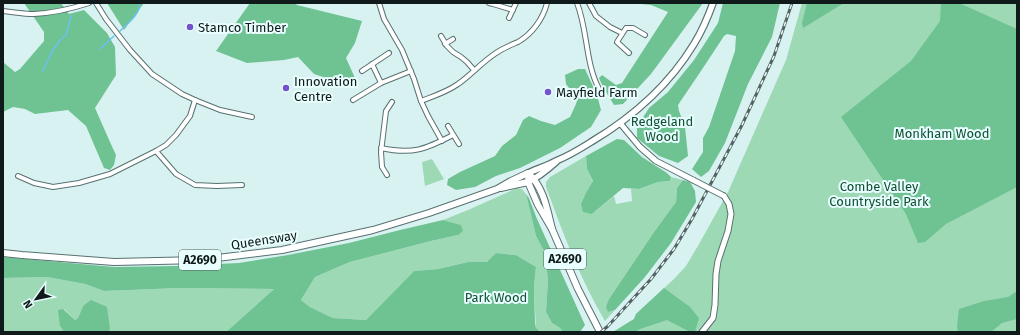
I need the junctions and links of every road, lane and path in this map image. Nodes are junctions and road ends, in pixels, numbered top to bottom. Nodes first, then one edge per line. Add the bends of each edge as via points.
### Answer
1 (89, 3) edge
2 (96, 3) edge
3 (379, 3) edge
4 (488, 3) edge
5 (516, 3) edge
6 (547, 3) edge
7 (577, 3) edge
8 (589, 3) edge
9 (713, 3) edge
10 (513, 10) junction
11 (3, 11) edge
12 (509, 18) dead end
13 (622, 33) junction
14 (645, 35) dead end
15 (441, 36) dead end
16 (453, 39) dead end
17 (445, 44) junction
18 (385, 53) dead end
19 (629, 53) dead end
20 (372, 64) junction
21 (474, 70) junction
22 (362, 71) dead end
23 (411, 71) junction
24 (381, 83) junction
25 (599, 89) dead end
26 (195, 100) junction
27 (353, 100) dead end
28 (421, 101) junction
29 (392, 102) dead end
30 (252, 117) dead end
31 (620, 123) junction
32 (448, 126) dead end
33 (454, 135) junction
34 (442, 141) junction
35 (459, 144) dead end
36 (382, 148) junction
37 (156, 152) junction
38 (556, 162) junction
39 (528, 173) junction
40 (386, 175) dead end
41 (18, 176) dead end
42 (535, 179) junction
43 (528, 182) junction
44 (242, 185) dead end
45 (497, 189) junction
46 (552, 229) junction
47 (3, 253) edge
48 (600, 332) edge
49 (702, 332) edge

1 - 11 street via 46,13
2 - 26 street via 106,20 152,74
3 - 23 street via 384,19
4 - 10 street
5 - 10 street
6 - 21 street via 528,35 497,52
7 - 25 street via 594,79
8 - 13 street via 596,16
9 - 31 main road, Queensway via 694,44 670,77 643,105
10 - 12 street
13 - 14 street via 626,28 633,28
13 - 19 street via 617,42
15 - 17 street
16 - 17 street
17 - 21 street
18 - 20 street
20 - 22 street
20 - 24 street
21 - 28 street via 457,85
23 - 24 street
23 - 28 street
24 - 27 street
26 - 30 street via 220,110
26 - 37 street via 190,116 176,135
28 - 34 street
29 - 36 street via 386,112
31 - 38 main road, Queensway
31 - 49 street, bridge via 656,161 724,196 729,204 732,214 718,261 713,318
32 - 33 street
33 - 34 street
33 - 35 street
34 - 36 street via 423,149 406,152
36 - 40 street via 382,167
37 - 41 street via 110,174 79,183 53,187
37 - 44 street via 176,174 195,185
38 - 39 main road, Queensway
38 - 42 main road, Queensway
39 - 42 main road, A2690
39 - 43 main road
39 - 45 main road, Queensway / A2690
42 - 43 main road, Queensway
42 - 46 main road, A2690 via 542,193
43 - 45 main road, Queensway / A2690
43 - 46 main road, A2690
45 - 47 main road, Queensway / A2690 via 373,230 282,250 201,260 114,262
46 - 48 main road, A2690 via 578,290

